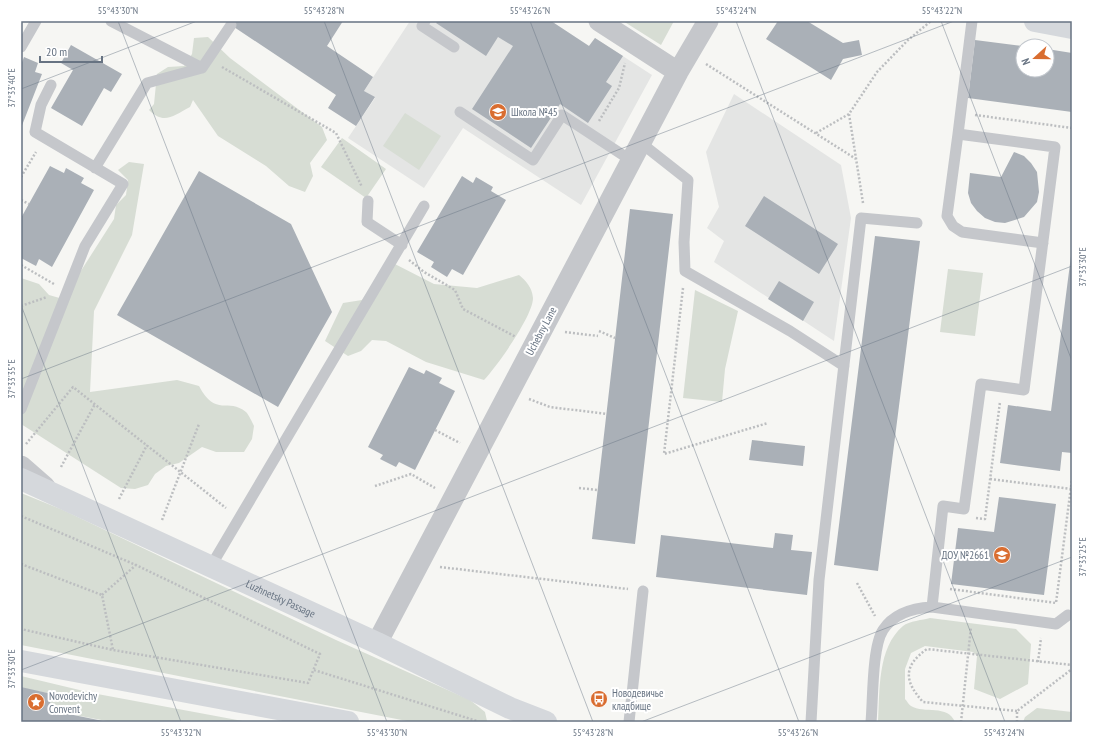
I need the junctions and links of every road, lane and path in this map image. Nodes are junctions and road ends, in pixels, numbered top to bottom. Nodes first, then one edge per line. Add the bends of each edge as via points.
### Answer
1 (36, 21) edge
2 (111, 21) edge
3 (425, 21) edge
4 (599, 21) edge
5 (708, 21) edge
6 (931, 21) edge
7 (972, 21) edge
8 (1035, 21) edge
9 (231, 25) dead end
10 (1072, 28) edge
11 (21, 47) edge
12 (454, 47) dead end
13 (627, 59) dead end
14 (205, 64) junction
15 (706, 64) dead end
16 (678, 72) junction
17 (51, 85) dead end
18 (460, 112) dead end
19 (849, 114) junction
20 (960, 114) junction
21 (1072, 128) edge
22 (591, 133) junction
23 (816, 133) junction
24 (958, 134) junction
25 (45, 138) junction
26 (636, 152) junction
27 (856, 159) junction
28 (95, 168) junction
29 (21, 177) edge
30 (21, 200) edge
31 (368, 201) joint
32 (28, 204) dead end
33 (424, 206) dead end
34 (866, 219) junction
35 (917, 223) dead end
36 (1043, 243) junction
37 (400, 248) junction
38 (21, 265) edge
39 (685, 271) junction
40 (66, 291) junction
41 (21, 306) edge
42 (599, 331) dead end
43 (518, 338) dead end
44 (615, 338) dead end
45 (844, 366) junction
46 (1001, 396) dead end
47 (528, 398) dead end
48 (95, 404) junction
49 (21, 409) edge
50 (607, 414) dead end
51 (768, 422) dead end
52 (199, 424) dead end
53 (435, 430) dead end
54 (26, 444) dead end
55 (462, 444) dead end
56 (147, 445) junction
57 (21, 466) edge
58 (61, 467) dead end
59 (181, 472) junction
60 (21, 478) edge
61 (990, 479) junction
62 (1072, 479) edge
63 (375, 486) dead end
64 (579, 488) dead end
65 (437, 489) dead end
66 (1071, 489) junction
67 (49, 490) junction
68 (598, 490) dead end
69 (119, 499) dead end
70 (21, 516) edge
71 (971, 517) dead end
72 (239, 518) junction
73 (162, 520) dead end
74 (21, 564) edge
75 (136, 565) junction
76 (211, 566) junction
77 (439, 567) dead end
78 (857, 583) dead end
79 (949, 589) dead end
80 (643, 591) joint
81 (102, 595) junction
82 (932, 607) junction
83 (973, 613) junction
84 (1068, 615) dead end
85 (1044, 622) junction
86 (21, 629) edge
87 (883, 630) junction
88 (377, 643) junction
89 (112, 650) junction
90 (968, 655) junction
91 (21, 661) edge
92 (1038, 662) junction
93 (1072, 665) edge
94 (1072, 669) edge
95 (314, 670) junction
96 (962, 705) junction
97 (1018, 711) junction
98 (516, 715) edge
99 (477, 721) dead end
100 (348, 722) edge
101 (546, 722) edge
102 (629, 722) edge
103 (811, 722) edge
104 (871, 722) edge
105 (961, 722) edge
106 (1017, 722) edge

1 - 11 lane
2 - 14 lane
3 - 12 lane via 422,26
4 - 16 street
5 - 16 street, Uchebny Lane
6 - 19 path via 877,72
7 - 20 lane
8 - 10 main road
9 - 14 lane
13 - 22 path via 619,88
14 - 28 lane via 147,83
14 - 31 path via 336,133
15 - 23 path
16 - 26 street, Uchebny Lane
17 - 25 lane via 41,104 35,132
18 - 22 lane via 533,160 562,115
19 - 23 path
19 - 27 path
20 - 21 path
20 - 24 lane
22 - 26 lane
23 - 27 path
24 - 36 lane via 948,216 953,226 962,232
24 - 36 lane via 1055,147
25 - 28 lane
25 - 29 path
26 - 39 lane via 688,180
26 - 88 street, Uchebny Lane
27 - 34 path
28 - 40 lane via 123,184 85,246
30 - 32 path
31 - 37 lane via 367,222
33 - 37 lane
34 - 35 lane
34 - 45 lane via 861,218
36 - 82 lane via 1024,390 981,384 964,509 943,506
37 - 43 path via 424,272 455,290 463,309
37 - 72 lane
38 - 40 path
39 - 45 lane via 790,331
39 - 51 path via 664,454
40 - 41 path
40 - 49 lane
42 - 44 path
45 - 103 lane via 819,580
46 - 61 path
47 - 50 path via 550,408
48 - 54 path via 73,387
48 - 56 path
48 - 58 path
52 - 59 path
53 - 55 path
56 - 59 path
56 - 69 path
57 - 67 street, Luzhnetsky Passage
59 - 72 path
59 - 73 path
60 - 67 main road
61 - 66 path
61 - 71 path via 985,519
62 - 66 path
63 - 65 path via 411,474
64 - 68 path
66 - 79 path via 1056,603
67 - 76 main road, Luzhnetsky Passage
70 - 75 path
72 - 76 lane
74 - 81 path
75 - 81 path
75 - 95 path via 320,654
76 - 88 main road, Luzhnetsky Passage
77 - 80 path
78 - 87 path
80 - 102 lane
81 - 89 path
82 - 83 lane
82 - 87 lane via 906,611
83 - 85 lane
83 - 90 path
84 - 85 lane via 1056,624
85 - 92 path
86 - 89 path
87 - 104 lane via 877,648
88 - 98 main road, Luzhnetsky Passage
89 - 95 path via 308,683
90 - 92 path
90 - 96 path
90 - 96 path via 927,649 917,656 910,666 909,679 912,690 923,702
91 - 100 main road
92 - 93 path
94 - 97 path
95 - 99 path
96 - 97 path
96 - 105 path
97 - 106 path
98 - 101 main road, Luzhnetsky Passage

